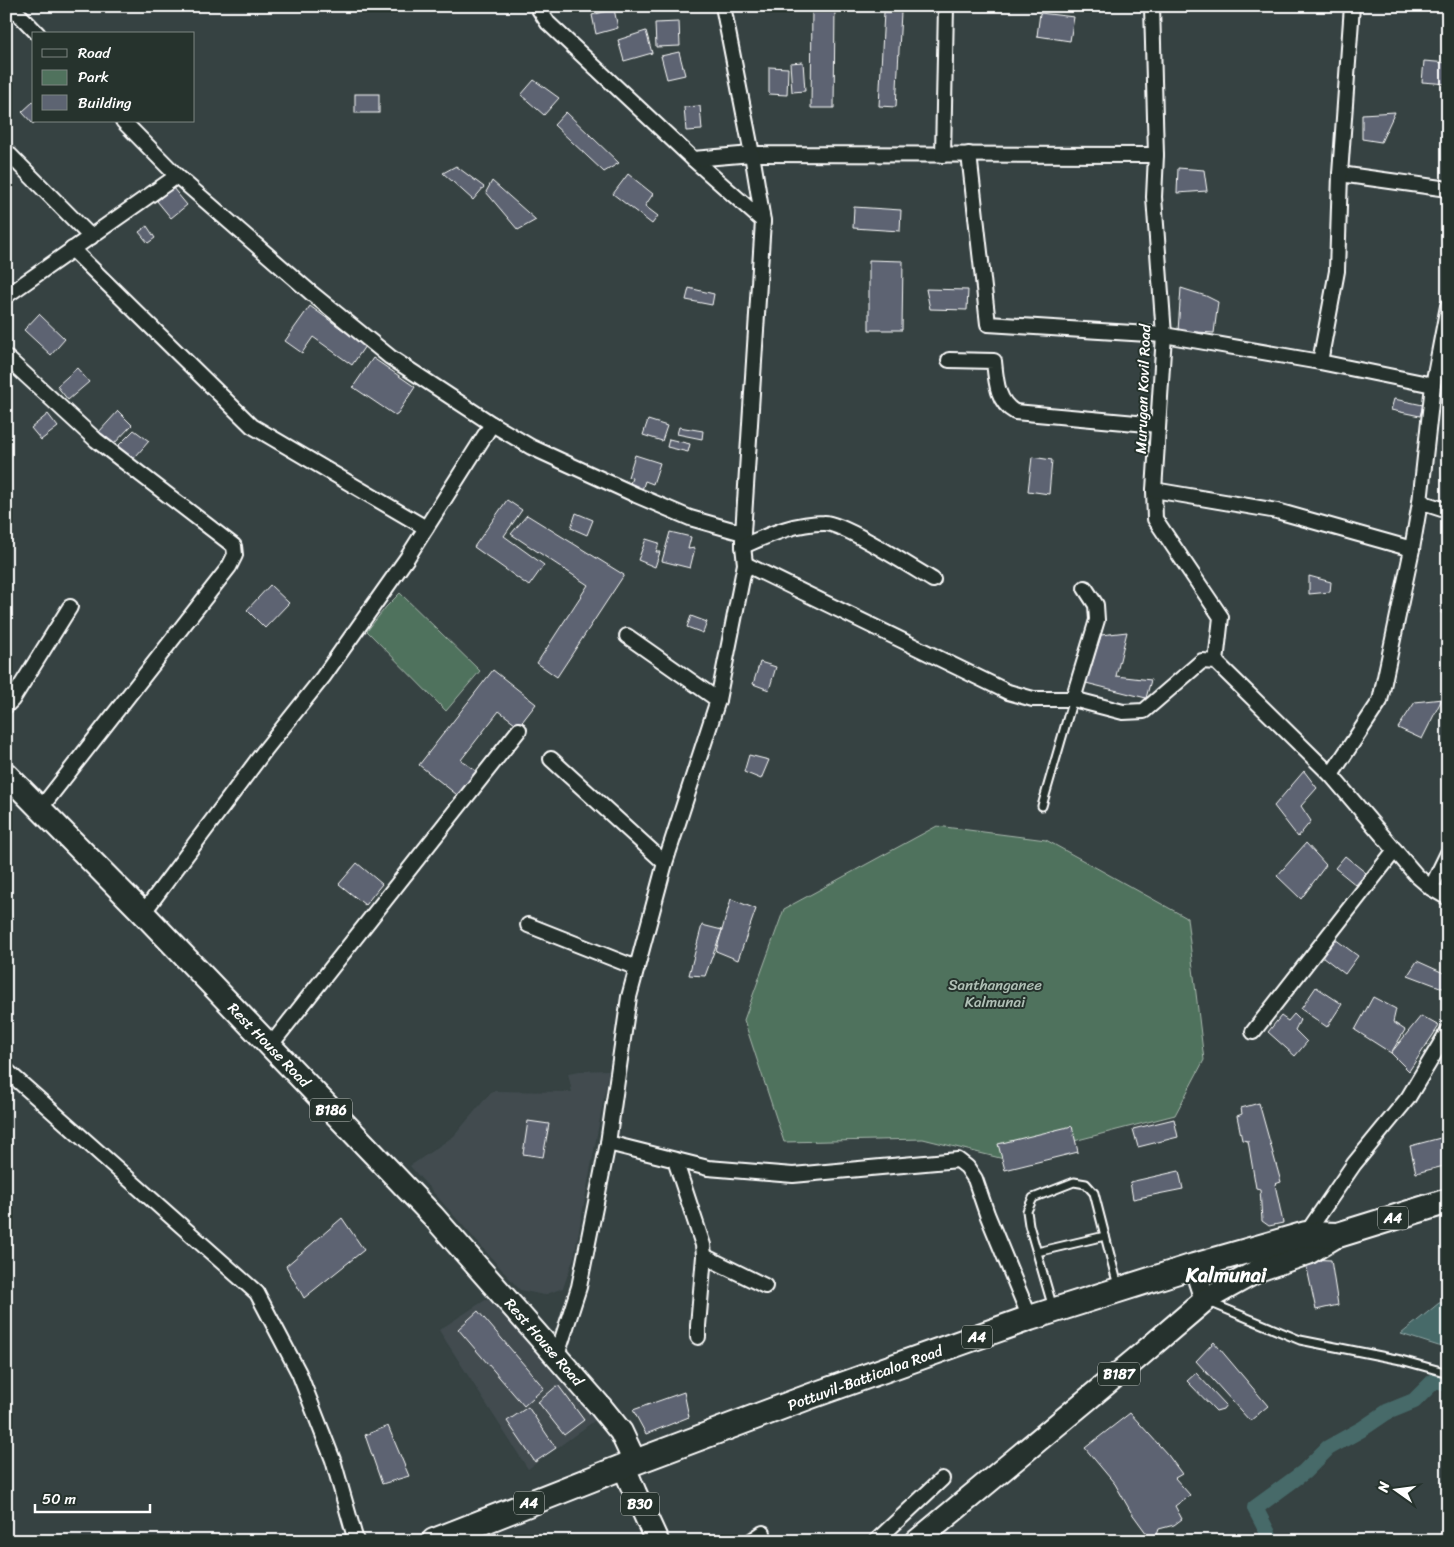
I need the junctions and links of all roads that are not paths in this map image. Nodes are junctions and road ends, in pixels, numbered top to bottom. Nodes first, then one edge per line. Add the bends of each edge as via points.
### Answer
1 (11, 6) edge
2 (537, 6) edge
3 (723, 6) edge
4 (946, 6) edge
5 (1152, 6) edge
6 (1352, 6) edge
7 (36, 32) edge
8 (124, 122) edge
9 (6, 151) edge
10 (752, 154) junction
11 (943, 154) junction
12 (969, 154) junction
13 (1156, 155) junction
14 (694, 159) junction
15 (1340, 174) junction
16 (177, 176) junction
17 (1448, 189) edge
18 (762, 221) junction
19 (91, 237) junction
20 (72, 249) junction
21 (6, 296) edge
22 (1448, 306) edge
23 (1164, 335) junction
24 (1444, 350) edge
25 (6, 357) edge
26 (949, 360) dead end
27 (1320, 362) junction
28 (1432, 385) junction
29 (492, 424) junction
30 (1158, 425) junction
31 (1154, 490) junction
32 (1420, 502) junction
33 (1448, 511) edge
34 (426, 528) junction
35 (743, 539) junction
36 (1412, 549) junction
37 (745, 564) junction
38 (933, 580) dead end
39 (1085, 588) dead end
40 (70, 606) dead end
41 (627, 636) dead end
42 (1216, 662) junction
43 (1073, 699) junction
44 (718, 700) junction
45 (6, 706) edge
46 (519, 730) dead end
47 (551, 758) dead end
48 (6, 774) edge
49 (1331, 775) junction
50 (1042, 806) dead end
51 (40, 809) junction
52 (1395, 850) junction
53 (1448, 853) edge
54 (665, 863) junction
55 (1431, 888) junction
56 (1448, 898) edge
57 (143, 914) junction
58 (528, 925) dead end
59 (637, 968) junction
60 (1448, 1031) edge
61 (1252, 1032) dead end
62 (270, 1046) junction
63 (6, 1070) edge
64 (608, 1143) junction
65 (676, 1160) junction
66 (1448, 1201) edge
67 (1306, 1234) junction
68 (1338, 1234) junction
69 (1105, 1236) junction
70 (1037, 1252) junction
71 (704, 1256) junction
72 (1194, 1266) junction
73 (765, 1286) dead end
74 (1119, 1290) junction
75 (1205, 1300) junction
76 (1054, 1311) junction
77 (1030, 1318) junction
78 (698, 1337) dead end
79 (557, 1355) junction
80 (1448, 1373) edge
81 (630, 1464) junction
82 (942, 1479) dead end
83 (356, 1541) edge
84 (434, 1541) edge
85 (657, 1541) edge
86 (876, 1541) edge
87 (916, 1541) edge

1 - 7 street
2 - 14 street via 548,23
3 - 10 street
4 - 11 street
5 - 13 street, Murugan Kovil Road
6 - 15 street
8 - 16 street
9 - 19 street
10 - 11 street
10 - 14 street
10 - 18 street
11 - 12 street
12 - 13 street
12 - 23 street via 988,324
13 - 23 street, Murugan Kovil Road via 1154,197
14 - 18 street
15 - 17 street
15 - 27 street via 1337,271
16 - 19 street
16 - 29 street via 390,357
18 - 35 street
19 - 20 street
20 - 21 street
20 - 34 street via 252,426
22 - 24 street
23 - 27 street
23 - 30 street, Murugan Kovil Road
24 - 28 street
25 - 51 street via 96,440 234,546 236,555
26 - 30 street via 994,361 998,392 1007,407 1015,412
27 - 28 street
28 - 32 street
29 - 34 street
29 - 35 street via 531,447
30 - 31 street, Murugan Kovil Road
31 - 36 street via 1277,511
31 - 42 street, Murugan Kovil Road via 1154,519 1221,617
32 - 33 street
32 - 36 street
34 - 57 street via 323,677
35 - 37 street
35 - 38 street via 788,527 826,522 852,533
36 - 49 street via 1380,701
37 - 43 street via 1008,692 1033,699
37 - 44 street
39 - 43 street via 1096,605 1097,620
40 - 45 street
41 - 44 street
42 - 43 street via 1202,661 1144,711 1123,712
42 - 49 street
43 - 50 lane
44 - 54 street
46 - 62 street
47 - 54 street
48 - 51 main road, Rest House Road / B186
49 - 52 street
51 - 57 main road, Rest House Road / B186
52 - 55 street
52 - 61 street
53 - 55 street
54 - 59 street
55 - 56 street
57 - 62 main road, Rest House Road / B186
58 - 59 street
59 - 64 street via 629,997
60 - 67 street via 1408,1098 1354,1164
62 - 79 main road, Rest House Road / B186 via 433,1216
63 - 83 street via 257,1293 299,1373 333,1460
64 - 65 street
64 - 79 street via 579,1287
65 - 71 street
65 - 77 street via 708,1168 793,1175 958,1160 975,1179
66 - 68 highway, Pottuvil-Batticaloa Road / A4
67 - 68 highway, Pottuvil-Batticaloa Road / A4
67 - 72 highway, Pottuvil-Batticaloa Road / A4
68 - 75 main road, B187 via 1308,1253 1261,1268
69 - 70 lane
69 - 70 lane via 1094,1193 1086,1184 1074,1182 1033,1198 1027,1211
69 - 74 lane
70 - 76 lane
71 - 73 street
71 - 78 street
72 - 74 highway, Pottuvil-Batticaloa Road / A4
72 - 75 main road
74 - 76 highway, Pottuvil-Batticaloa Road / A4
75 - 80 lane via 1300,1340
75 - 87 main road, B187
76 - 77 highway, Pottuvil-Batticaloa Road / A4
77 - 81 highway, Pottuvil-Batticaloa Road / A4
79 - 81 main road, Rest House Road / B186 via 621,1432
81 - 84 highway, Pottuvil-Batticaloa Road / A4
81 - 85 main road, B30 via 635,1493
82 - 86 street

